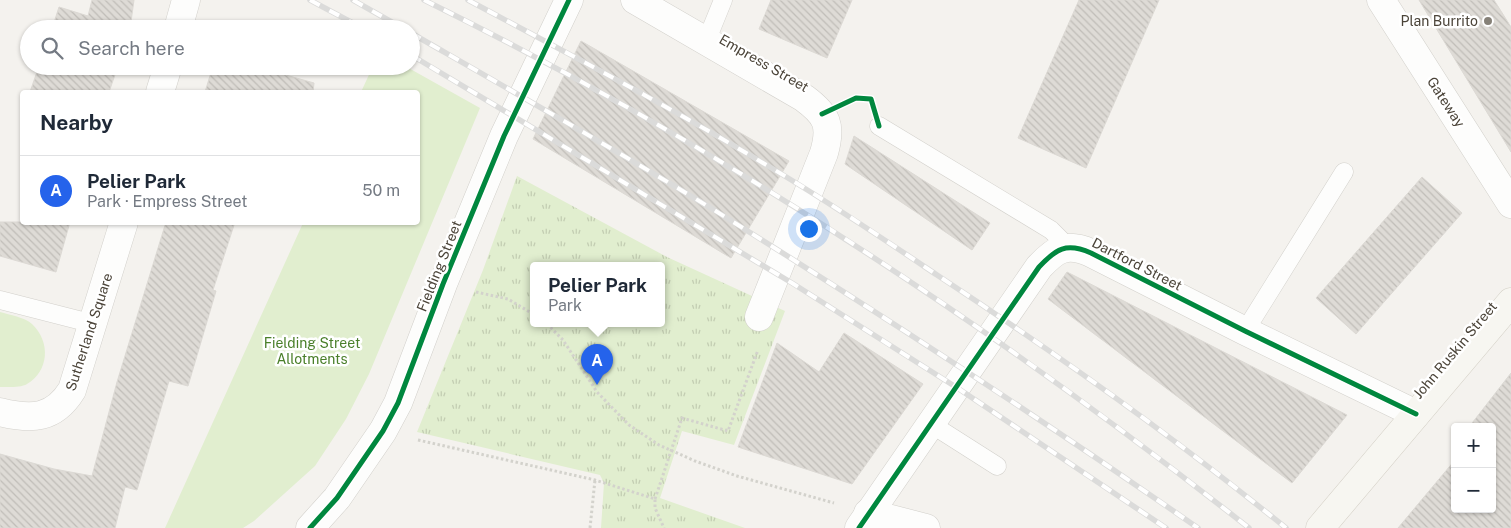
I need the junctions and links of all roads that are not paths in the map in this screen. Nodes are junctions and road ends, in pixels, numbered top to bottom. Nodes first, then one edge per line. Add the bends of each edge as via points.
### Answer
1 (186, 0) edge
2 (569, 0) edge
3 (635, 0) edge
4 (723, 0) edge
5 (1381, 0) edge
6 (180, 20) edge
7 (706, 42) junction
8 (165, 75) edge
9 (161, 90) edge
10 (879, 126) dead end
11 (1344, 172) dead end
12 (1511, 204) edge
13 (123, 225) edge
14 (1068, 247) junction
15 (0, 300) edge
16 (1511, 302) edge
17 (760, 317) road end
18 (94, 324) junction
19 (1245, 331) junction
20 (0, 412) edge
21 (1416, 414) junction
22 (931, 424) junction
23 (997, 466) dead end
24 (863, 521) edge
25 (310, 528) edge
26 (926, 528) edge
27 (1320, 528) edge

1 - 6 street
2 - 25 street, Fielding Street via 504,136 398,403 383,431 337,498
3 - 7 street, Empress Street
4 - 7 lane
5 - 12 street, Gateway
7 - 17 street, Empress Street via 804,98 822,114 827,125 824,153
8 - 9 street
10 - 14 lane via 1050,230
11 - 19 lane
13 - 18 street, Sutherland Square
14 - 19 street, Dartford Street via 1091,253
14 - 22 street via 1055,251 1039,267
15 - 18 lane
16 - 21 street, John Ruskin Street
18 - 20 street, Sutherland Square via 72,390 64,404 52,413 41,415
19 - 21 street, Dartford Street
21 - 27 street, John Ruskin Street
22 - 23 lane
22 - 24 street
24 - 26 street

